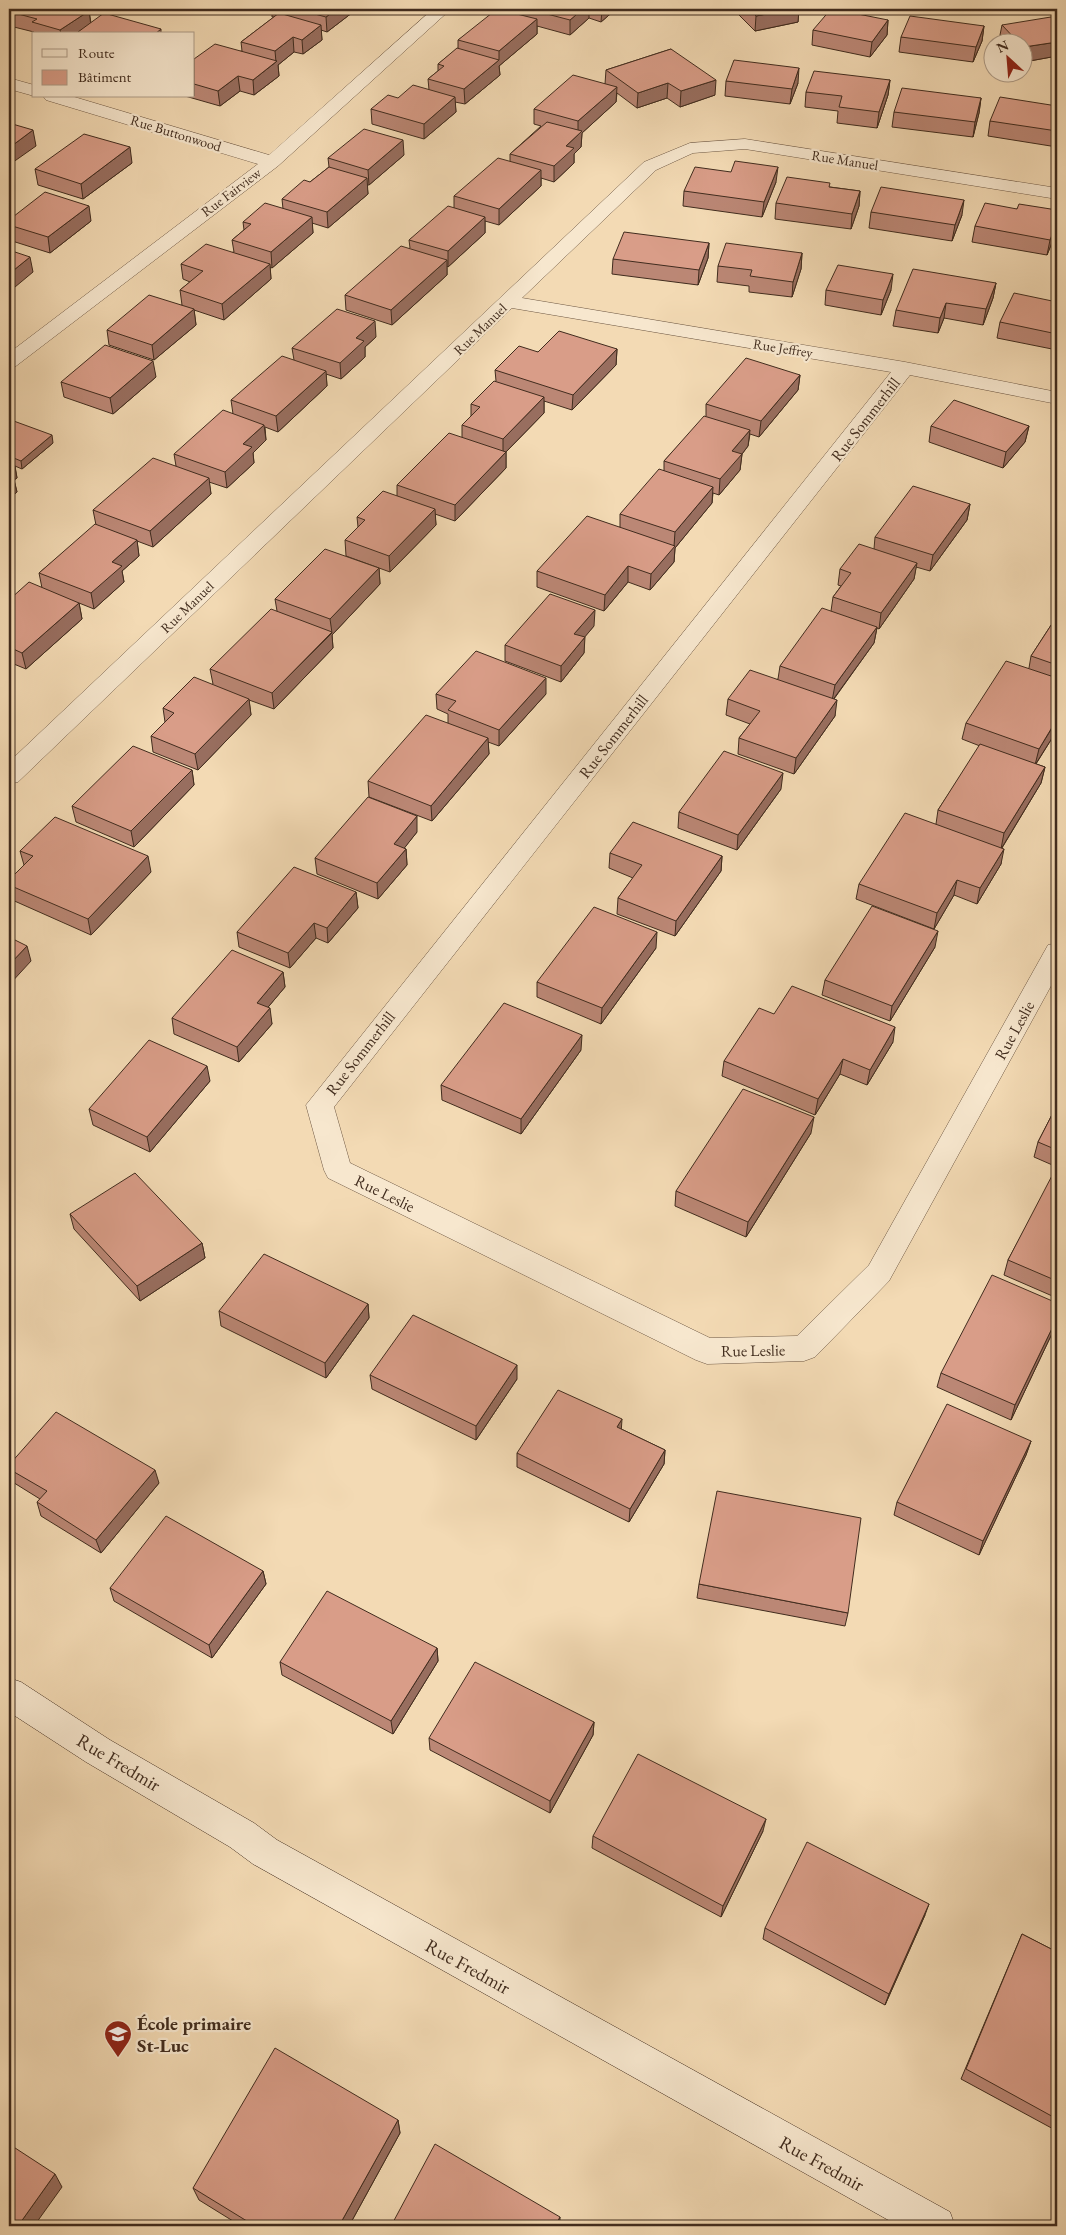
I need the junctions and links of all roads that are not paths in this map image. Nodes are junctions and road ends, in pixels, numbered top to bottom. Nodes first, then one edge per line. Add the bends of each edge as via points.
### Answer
1 (443, 9) edge
2 (9, 83) edge
3 (32, 90) edge
4 (59, 98) edge
5 (272, 162) junction
6 (1057, 194) edge
7 (508, 302) junction
8 (9, 362) edge
9 (905, 368) junction
10 (1057, 398) edge
11 (9, 776) edge
12 (1057, 952) edge
13 (320, 1105) joint
14 (9, 1693) edge
15 (936, 2226) edge

1 - 5 street, Rue Fairview
2 - 3 street
4 - 5 street, Rue Buttonwood
5 - 8 street, Rue Fairview
6 - 7 street, Rue Manuel via 745,144 690,148 650,166
7 - 9 street, Rue Jeffrey
7 - 11 street, Rue Manuel
9 - 10 street, Rue Jeffrey
9 - 13 street, Rue Sommerhill
12 - 13 street, Rue Leslie via 879,1272 804,1348 707,1351 338,1170
14 - 15 street, Rue Fredmir via 265,1852

